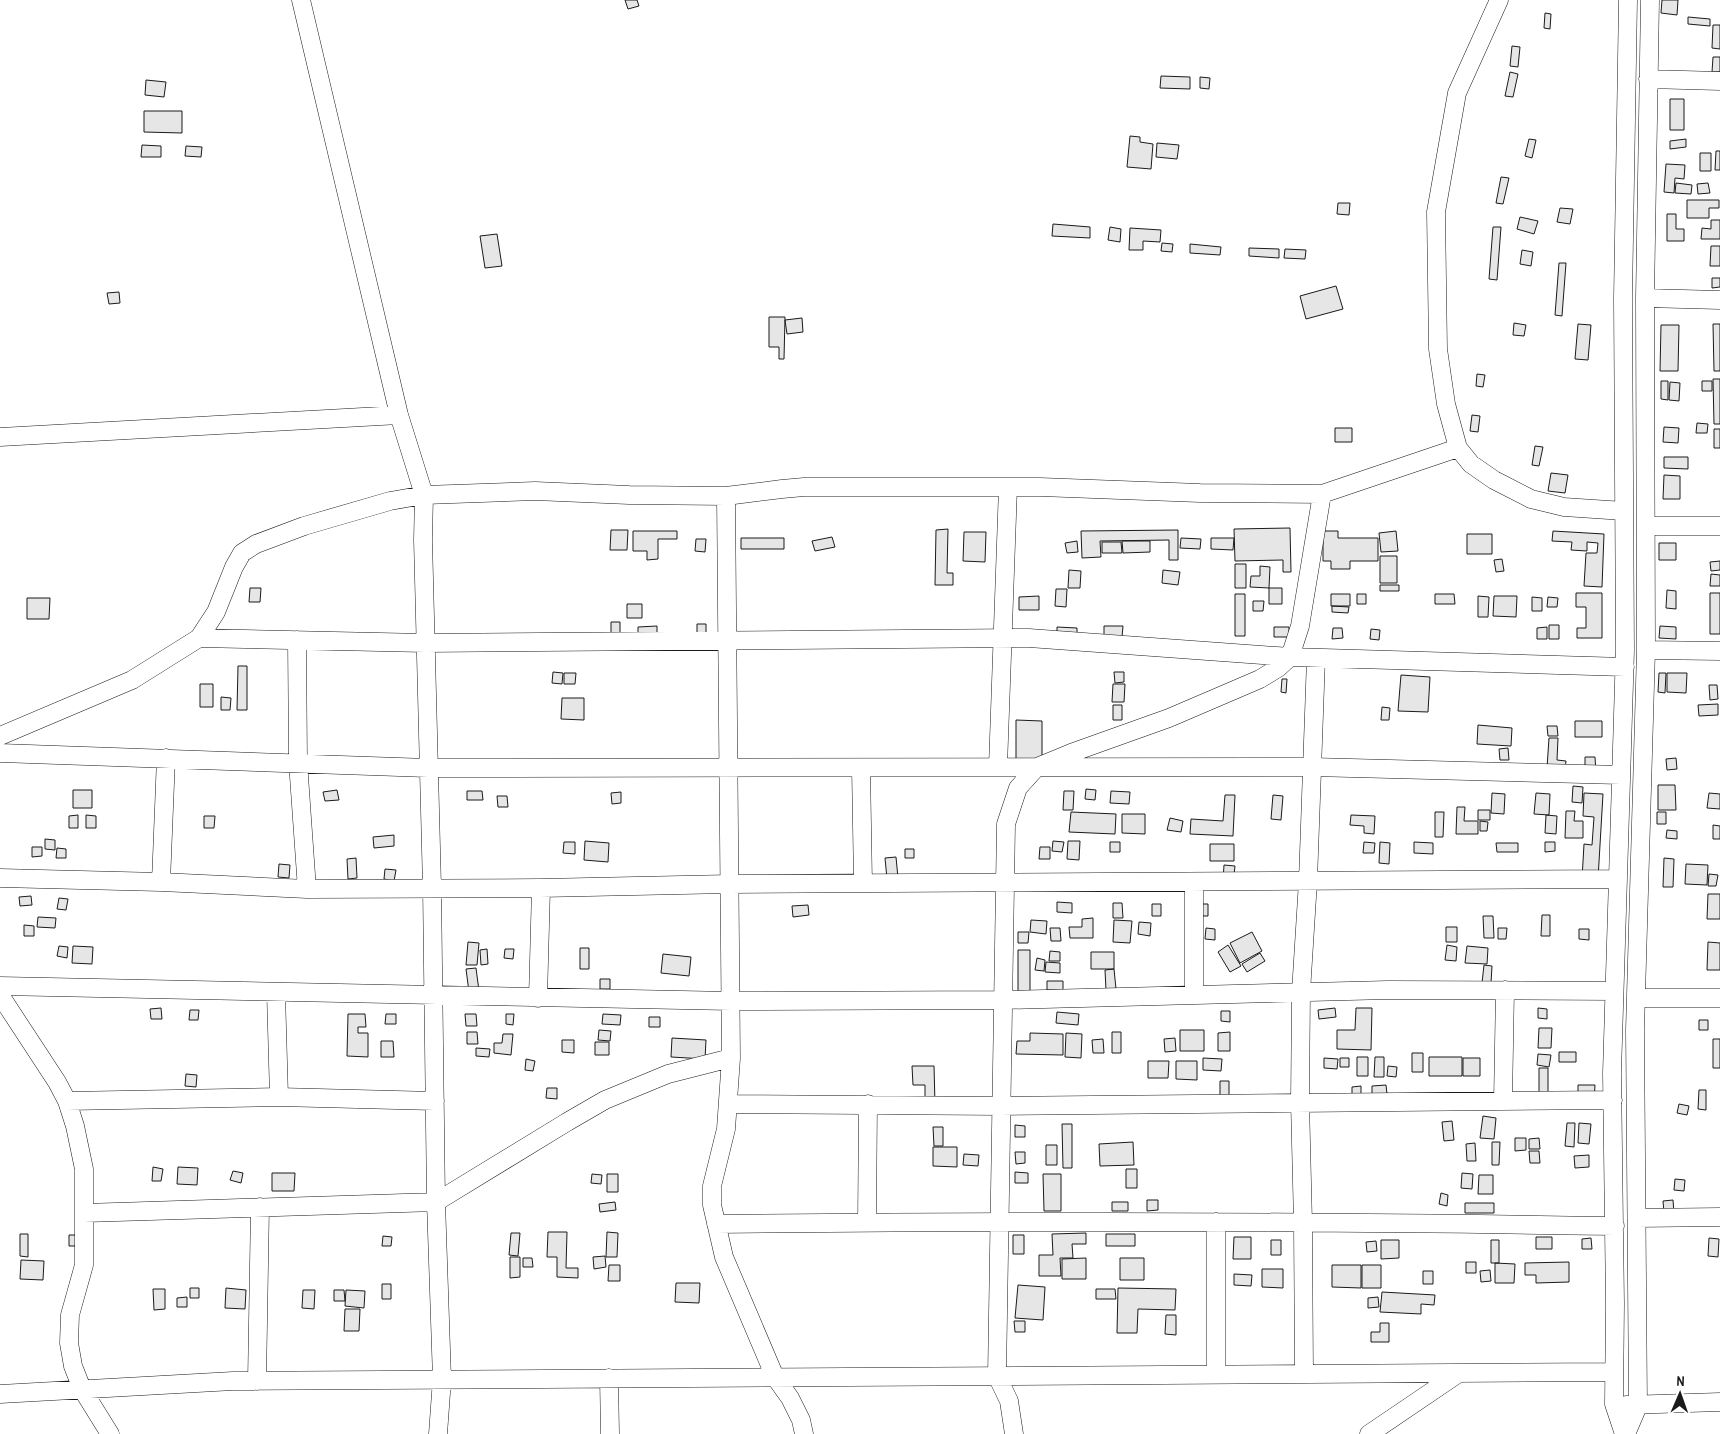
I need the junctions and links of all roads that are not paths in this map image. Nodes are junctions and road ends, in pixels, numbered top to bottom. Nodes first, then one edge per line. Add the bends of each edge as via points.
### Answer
1 (301, 0) edge
2 (1499, 0) edge
3 (1628, 0) edge
4 (1650, 0) edge
5 (1648, 79) junction
6 (1720, 81) edge
7 (1645, 298) junction
8 (1720, 300) edge
9 (399, 415) junction
10 (0, 436) edge
11 (1458, 448) junction
12 (1008, 487) junction
13 (1322, 494) junction
14 (424, 495) junction
15 (726, 496) junction
16 (1624, 511) junction
17 (1646, 526) junction
18 (1720, 526) edge
19 (199, 638) junction
20 (1003, 638) junction
21 (297, 640) junction
22 (726, 640) junction
23 (425, 643) junction
24 (1646, 650) junction
25 (1720, 651) edge
26 (1290, 657) junction
27 (1316, 658) junction
28 (1624, 667) junction
29 (0, 736) edge
30 (0, 753) edge
31 (166, 758) junction
32 (298, 762) junction
33 (998, 767) junction
34 (1037, 767) junction
35 (1312, 767) junction
36 (428, 768) junction
37 (728, 768) junction
38 (861, 768) junction
39 (1621, 776) junction
40 (0, 878) edge
41 (1618, 879) junction
42 (1308, 881) junction
43 (161, 882) junction
44 (1194, 882) junction
45 (863, 883) junction
46 (1005, 883) junction
47 (729, 884) junction
48 (432, 887) junction
49 (541, 888) junction
50 (307, 889) junction
51 (0, 986) edge
52 (1505, 990) junction
53 (1614, 991) junction
54 (276, 992) junction
55 (1301, 992) junction
56 (0, 995) edge
57 (1194, 995) junction
58 (433, 996) junction
59 (538, 998) junction
60 (1636, 998) junction
61 (1720, 998) edge
62 (1003, 1000) junction
63 (731, 1001) junction
64 (731, 1058) junction
65 (279, 1097) junction
66 (1613, 1100) junction
67 (67, 1101) junction
68 (435, 1101) junction
69 (1503, 1101) junction
70 (1300, 1102) junction
71 (728, 1104) junction
72 (868, 1104) junction
73 (1001, 1106) junction
74 (436, 1202) junction
75 (260, 1207) junction
76 (84, 1212) junction
77 (1720, 1217) edge
78 (1636, 1218) junction
79 (1000, 1221) junction
80 (1216, 1222) junction
81 (867, 1223) junction
82 (1303, 1223) junction
83 (716, 1224) junction
84 (1615, 1226) junction
85 (1614, 1372) junction
86 (1460, 1373) junction
87 (1216, 1374) junction
88 (1304, 1374) junction
89 (997, 1376) junction
90 (775, 1377) junction
91 (609, 1378) junction
92 (442, 1380) junction
93 (257, 1381) junction
94 (82, 1389) junction
95 (0, 1394) edge
96 (1720, 1402) edge
97 (1614, 1404) junction
98 (1638, 1406) junction
99 (110, 1434) edge
100 (438, 1434) edge
101 (610, 1434) edge
102 (804, 1434) edge
103 (1014, 1434) edge
104 (1369, 1434) edge
105 (1625, 1434) edge

1 - 9 street
2 - 11 street via 1457,93 1436,212 1438,348 1446,404
3 - 16 street via 1623,298
4 - 5 street
5 - 6 street
5 - 7 street
7 - 8 street
7 - 17 street
9 - 10 street
9 - 14 street
11 - 13 street
11 - 16 street via 1471,464 1531,499 1564,507
12 - 13 street
12 - 15 street via 804,487
12 - 20 street
13 - 26 street via 1300,626
14 - 15 street via 535,491 629,496
14 - 19 street via 327,519 256,544 242,554 234,567 216,612
14 - 23 street
15 - 22 street
16 - 28 street
17 - 18 street
17 - 24 street
19 - 21 street
19 - 29 street via 132,680
20 - 22 street
20 - 26 street
20 - 33 street
21 - 23 street
21 - 32 street
22 - 23 street
22 - 37 street
23 - 36 street
24 - 25 street
24 - 60 street
26 - 27 street
26 - 34 street via 1260,679 1169,718
27 - 28 street
27 - 35 street
28 - 39 street
30 - 31 street
31 - 32 street
31 - 43 street
32 - 36 street
32 - 50 street
33 - 34 street
33 - 38 street
34 - 35 street
34 - 46 street via 1018,788 1006,824
35 - 39 street
35 - 42 street
36 - 37 street
36 - 48 street
37 - 38 street
37 - 47 street
38 - 45 street
39 - 41 street
40 - 43 street
41 - 42 street
41 - 53 street
42 - 44 street
42 - 55 street
43 - 50 street
44 - 46 street
44 - 57 street
45 - 46 street
45 - 47 street
46 - 62 street
47 - 49 street
47 - 63 street
48 - 49 street
48 - 50 street
48 - 58 street
49 - 59 street
51 - 54 street
52 - 53 street
52 - 55 street
52 - 69 street
53 - 66 street
54 - 58 street
54 - 65 street
55 - 57 street
55 - 70 street
56 - 67 street
57 - 62 street
58 - 59 street
58 - 68 street
59 - 63 street
60 - 61 street
60 - 78 street
62 - 63 street
62 - 73 street
63 - 64 street
64 - 71 street
64 - 74 street via 668,1074 605,1100
65 - 67 street
65 - 68 street
66 - 69 street
66 - 84 street
67 - 76 street via 84,1169
68 - 74 street
69 - 70 street
70 - 73 street
70 - 82 street
71 - 72 street
71 - 83 street via 726,1129 712,1186
72 - 73 street
72 - 81 street
73 - 79 street
74 - 75 street
74 - 92 street
75 - 76 street
75 - 93 street
76 - 94 street via 84,1265 70,1315 69,1343
77 - 78 street
78 - 98 street
79 - 80 street
79 - 81 street
79 - 89 street
80 - 82 street
80 - 87 street
81 - 83 street
82 - 84 street
82 - 88 street
83 - 90 street via 724,1257
84 - 85 street
85 - 86 street
85 - 97 street
86 - 88 street
86 - 104 street
87 - 88 street
87 - 89 street
89 - 90 street
89 - 103 street via 1009,1401
90 - 91 street
90 - 102 street via 790,1398
91 - 92 street
91 - 101 street
92 - 93 street
92 - 100 street
93 - 94 street
94 - 95 street
94 - 99 street
96 - 98 street
97 - 98 street
97 - 105 street
98 - 105 street

